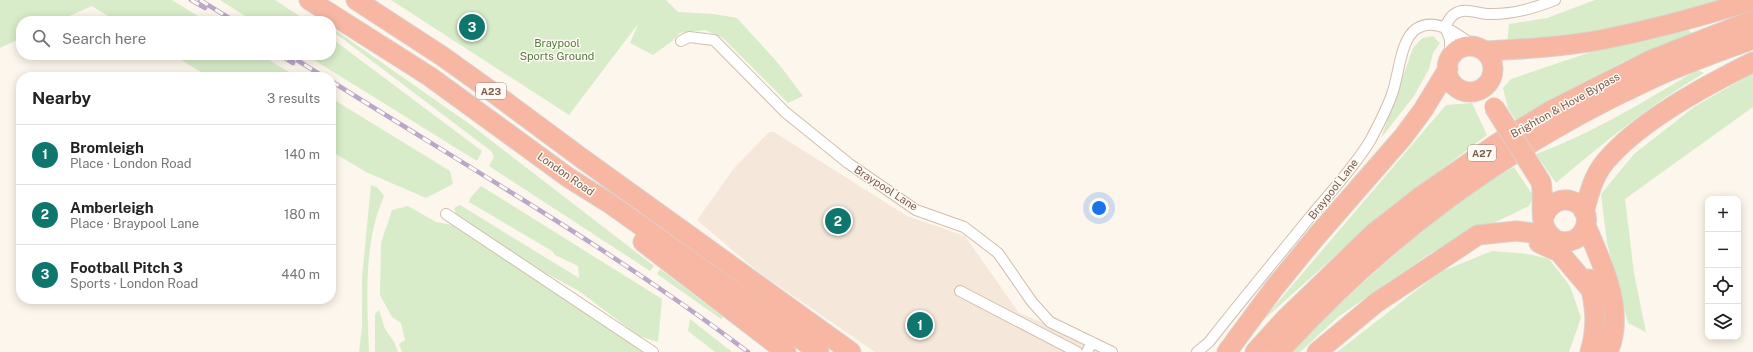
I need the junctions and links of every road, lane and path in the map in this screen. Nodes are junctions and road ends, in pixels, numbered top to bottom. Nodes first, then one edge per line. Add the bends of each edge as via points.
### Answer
1 (309, 0) edge
2 (356, 0) edge
3 (1555, 0) edge
4 (1753, 0) edge
5 (334, 16) edge
6 (336, 17) edge
7 (1753, 20) edge
8 (1444, 27) junction
9 (1753, 39) edge
10 (681, 41) dead end
11 (1480, 49) junction
12 (1753, 62) edge
13 (1449, 64) junction
14 (1482, 87) junction
15 (569, 178) junction
16 (1541, 182) junction
17 (1581, 213) junction
18 (446, 214) dead end
19 (1551, 232) junction
20 (1457, 249) junction
21 (960, 291) dead end
22 (1592, 291) junction
23 (1092, 342) junction
24 (1610, 350) edge
25 (653, 352) edge
26 (786, 352) edge
27 (820, 352) edge
28 (850, 352) edge
29 (1077, 352) edge
30 (1087, 352) edge
31 (1112, 352) edge
32 (1197, 352) edge
33 (1227, 352) edge
34 (1255, 352) edge
35 (1280, 352) edge
36 (1318, 352) edge
37 (1590, 352) edge

1 - 5 highway, London Road / A23
2 - 28 highway, London Road / A23 via 442,56
3 - 8 street via 1511,13 1479,14 1463,11 1450,17
4 - 11 highway via 1599,40 1558,46
6 - 15 highway, London Road / A23 via 428,76
7 - 34 highway, Brighton & Hove Bypass / A27 via 1630,70 1552,110 1498,143 1374,233 1286,318
8 - 11 street, Braypool Lane
8 - 13 street via 1450,39
8 - 32 street, Braypool Lane via 1425,25 1410,35 1392,94 1370,141 1209,342
9 - 35 highway, Brighton & Hove Bypass / A27 via 1649,80 1552,130 1498,163 1393,241 1306,322
10 - 23 street, Braypool Lane via 689,37 714,40 785,112 835,153 916,210 964,227 998,253 1032,302 1050,322
11 - 13 highway via 1461,49
11 - 14 highway via 1492,62 1492,76
12 - 17 highway via 1714,82 1640,130 1605,162 1594,179
13 - 14 highway via 1451,82 1456,87 1461,90
13 - 33 highway via 1423,110 1403,137 1315,238
14 - 16 highway, bridge via 1490,95 1494,107
15 - 26 highway via 602,211
15 - 27 highway, London Road / A23
16 - 17 highway
16 - 19 highway
17 - 19 highway via 1579,236 1574,240
17 - 19 highway via 1563,200 1552,204 1545,213
17 - 24 highway via 1610,285 1614,317
18 - 25 street
19 - 20 highway via 1516,231 1478,235
19 - 22 highway via 1581,262 1589,275
20 - 22 highway via 1493,240 1537,242 1559,252
20 - 36 highway via 1376,303
21 - 29 street
22 - 37 highway via 1596,317
23 - 30 street
23 - 31 street, Braypool Lane

